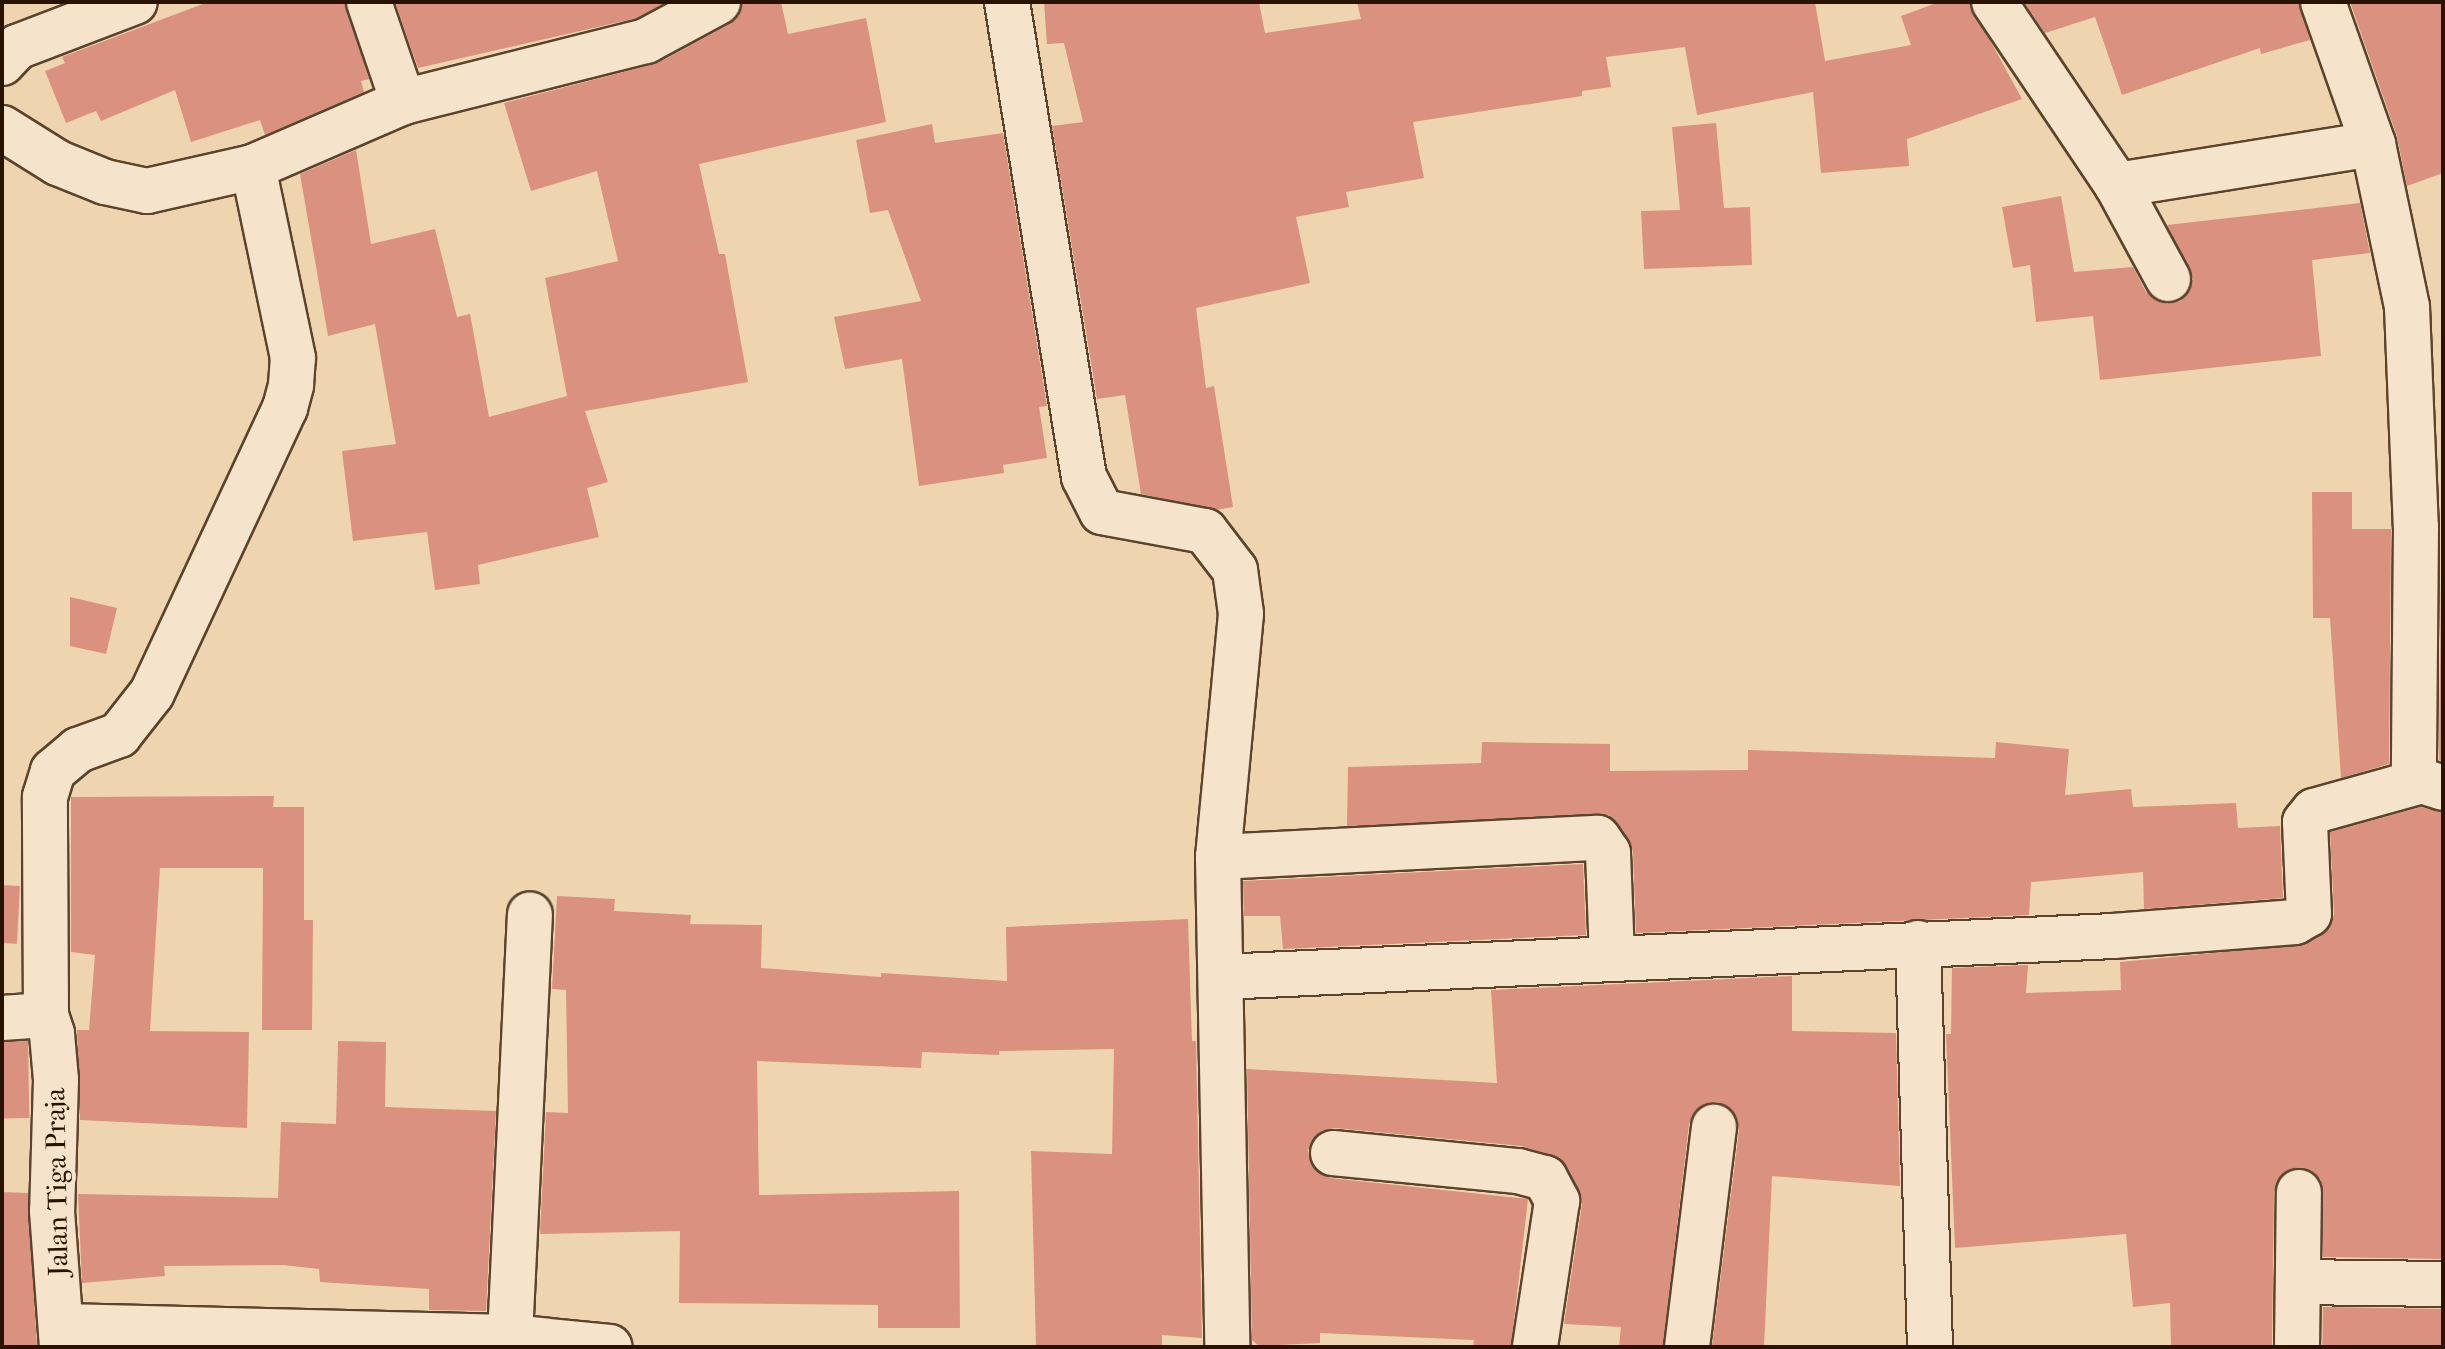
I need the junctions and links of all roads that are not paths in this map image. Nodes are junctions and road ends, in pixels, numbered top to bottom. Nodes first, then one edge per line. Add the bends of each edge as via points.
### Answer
1 (135, 2) edge
2 (369, 2) edge
3 (718, 2) edge
4 (1007, 2) edge
5 (1994, 2) edge
6 (2323, 2) edge
7 (2, 63) edge
8 (403, 102) junction
9 (2, 128) edge
10 (2373, 144) junction
11 (253, 167) junction
12 (2117, 185) junction
13 (2168, 279) dead end
14 (2430, 526) edge
15 (2433, 785) edge
16 (1218, 857) junction
17 (530, 914) dead end
18 (1918, 943) junction
19 (1612, 956) junction
20 (1221, 977) junction
21 (46, 1015) junction
22 (2, 1018) edge
23 (1714, 1127) dead end
24 (1333, 1153) dead end
25 (2299, 1192) dead end
26 (2298, 1282) junction
27 (2443, 1284) edge
28 (62, 1336) edge
29 (510, 1337) junction
30 (610, 1347) edge
31 (1227, 1347) edge
32 (1535, 1347) edge
33 (1687, 1347) edge
34 (1930, 1347) edge
35 (2297, 1347) edge

1 - 7 street via 17,47
2 - 8 street
3 - 8 street via 646,41
4 - 16 street via 1084,477 1102,512 1205,531 1235,570 1241,614
5 - 12 street
6 - 10 street
8 - 11 street
9 - 11 street via 58,163 105,182 147,191
10 - 12 street
10 - 14 street via 2407,307
11 - 21 street, Jalan Tiga Praja via 293,358 291,385 152,693 119,735 78,750 53,771 45,797
12 - 13 street
14 - 15 street via 2414,772
15 - 18 street via 2314,811 2305,822 2309,914 2295,922
16 - 19 street via 1598,838 1608,853
16 - 20 street
17 - 29 street
18 - 19 street
18 - 34 street
19 - 20 street
20 - 31 street
21 - 22 street
21 - 28 street, Jalan Tiga Praja via 56,1080 52,1211
23 - 33 street
24 - 32 street via 1545,1178 1557,1201
25 - 26 street
26 - 27 street
26 - 35 street
28 - 29 street, Jalan Tiga Praja
29 - 30 street, Jalan Tiga Praja

